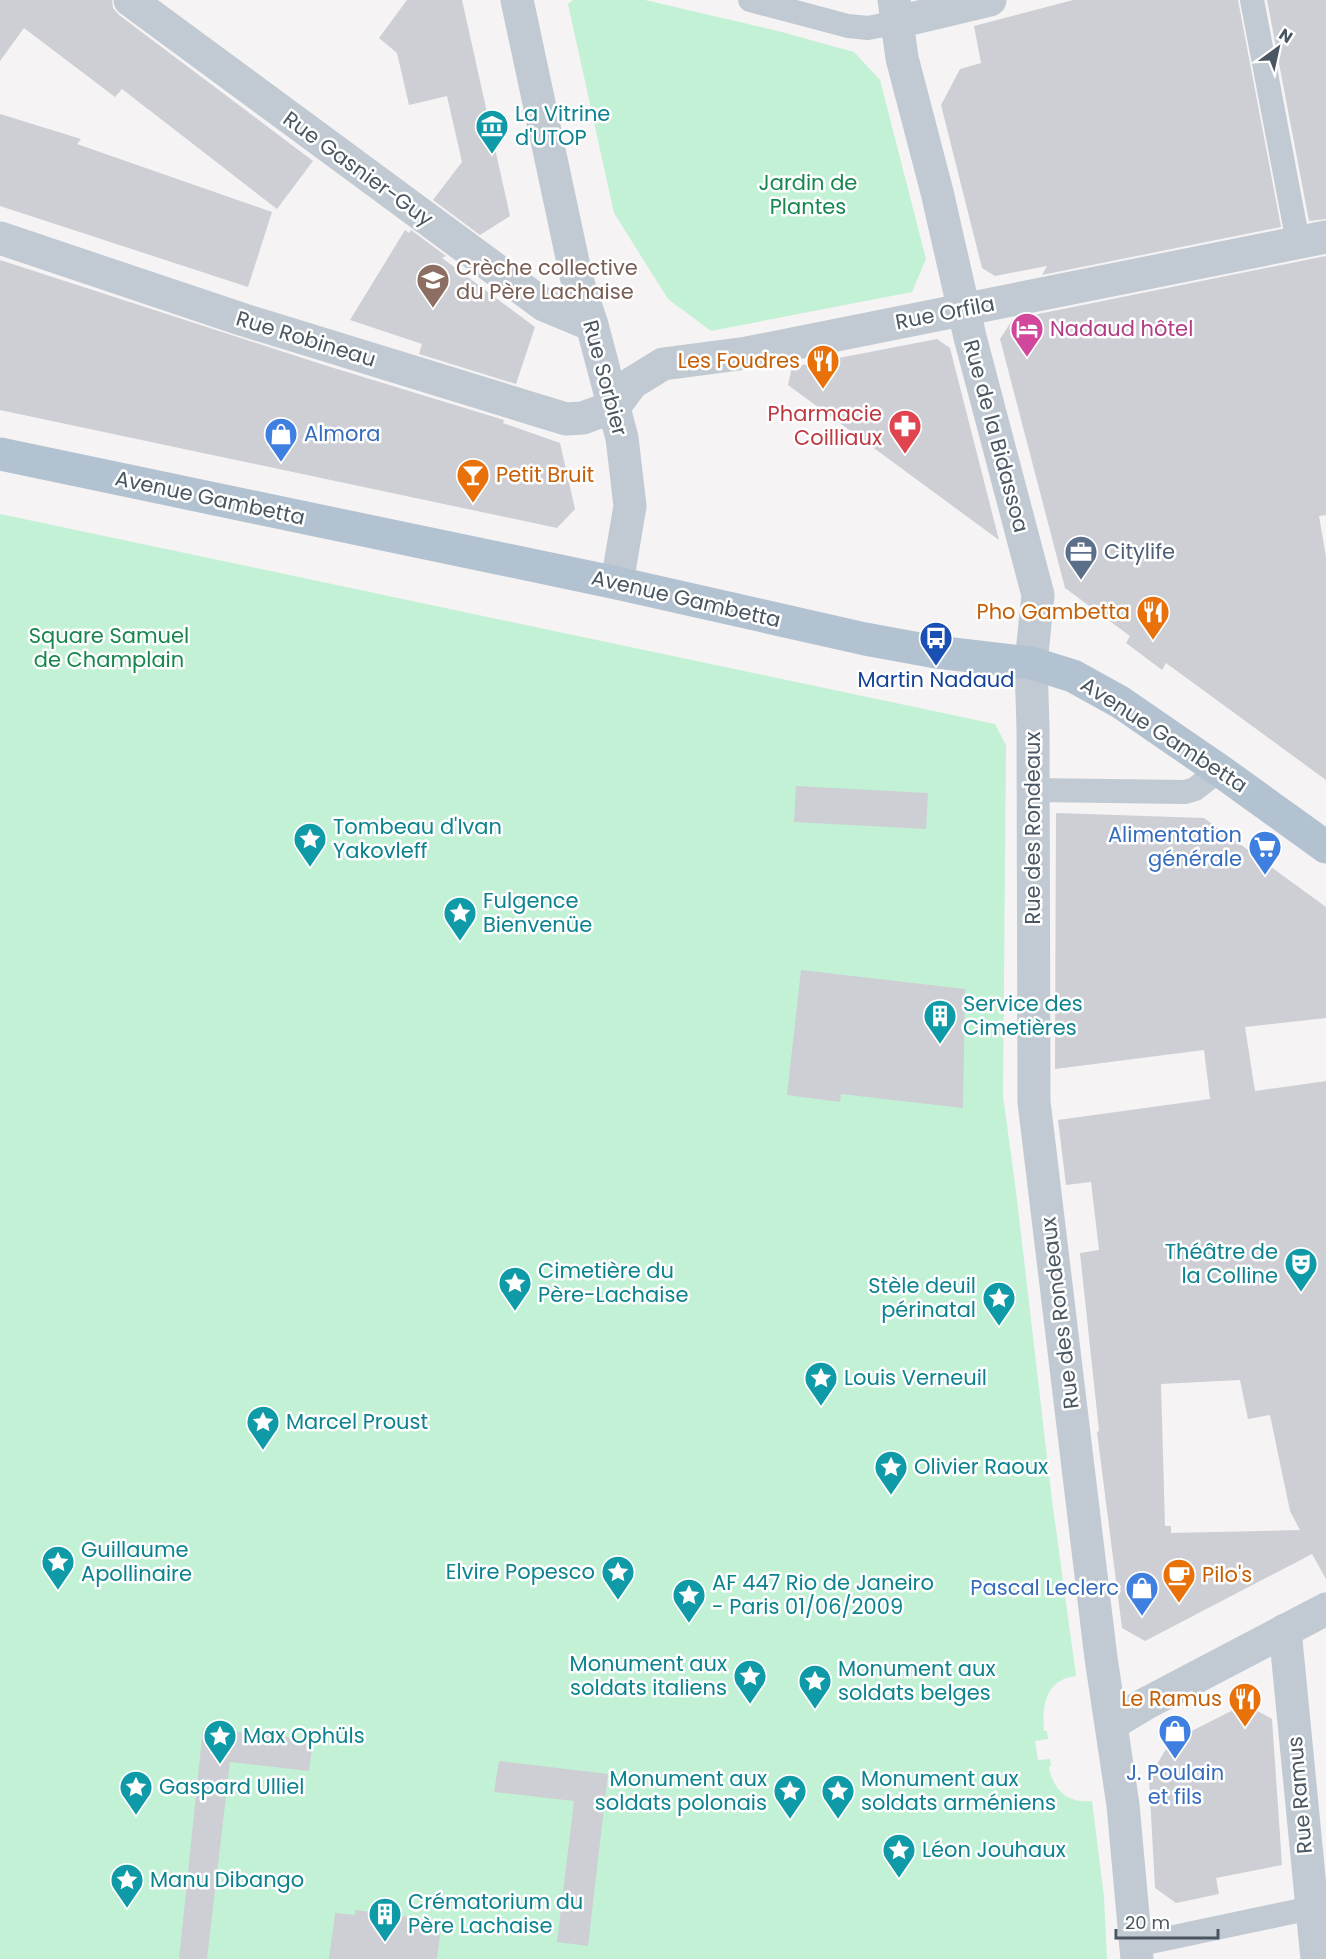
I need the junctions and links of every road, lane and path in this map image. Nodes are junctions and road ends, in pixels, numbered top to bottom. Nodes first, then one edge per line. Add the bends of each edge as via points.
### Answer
1 (130, 0) edge
2 (517, 0) edge
3 (750, 0) edge
4 (990, 0) edge
5 (1252, 0) edge
6 (947, 5) edge
7 (896, 11) edge
8 (0, 238) edge
9 (1312, 240) edge
10 (964, 309) junction
11 (592, 325) junction
12 (615, 406) junction
13 (0, 454) edge
14 (617, 583) junction
15 (1031, 663) junction
16 (1220, 770) junction
17 (1034, 790) junction
18 (1326, 847) edge
19 (1326, 1609) edge
20 (1285, 1630) junction
21 (1112, 1724) junction
22 (1318, 1906) edge
23 (1137, 1952) edge
24 (1317, 1959) edge

1 - 11 street, Rue Gasnier-Guy via 544,305
2 - 11 street, Rue Sorbier via 576,276
3 - 7 street via 868,28
4 - 6 street
5 - 9 street
6 - 7 street
7 - 10 street, Rue de la Bidassoa via 902,57
8 - 12 street, Rue Robineau via 244,320 566,419 583,418
9 - 10 street, Rue Orfila
10 - 12 street, Rue Orfila via 747,353 663,364 632,383
10 - 15 street, Rue de la Bidassoa via 1038,595
11 - 12 street, Rue Sorbier
12 - 14 street, Rue Sorbier via 630,506
13 - 14 main road, Avenue Gambetta
14 - 15 main road, Avenue Gambetta via 865,639
15 - 16 main road, Avenue Gambetta via 1073,676 1120,702
15 - 17 street, Rue des Rondeaux
16 - 17 street via 1185,792
16 - 18 main road, Avenue Gambetta
17 - 21 street, Rue des Rondeaux via 1034,1102
19 - 20 street
20 - 21 street
20 - 22 street, Rue Ramus
21 - 23 street, Rue des Rondeaux via 1124,1805
22 - 23 street
22 - 24 street, Rue Ramus

